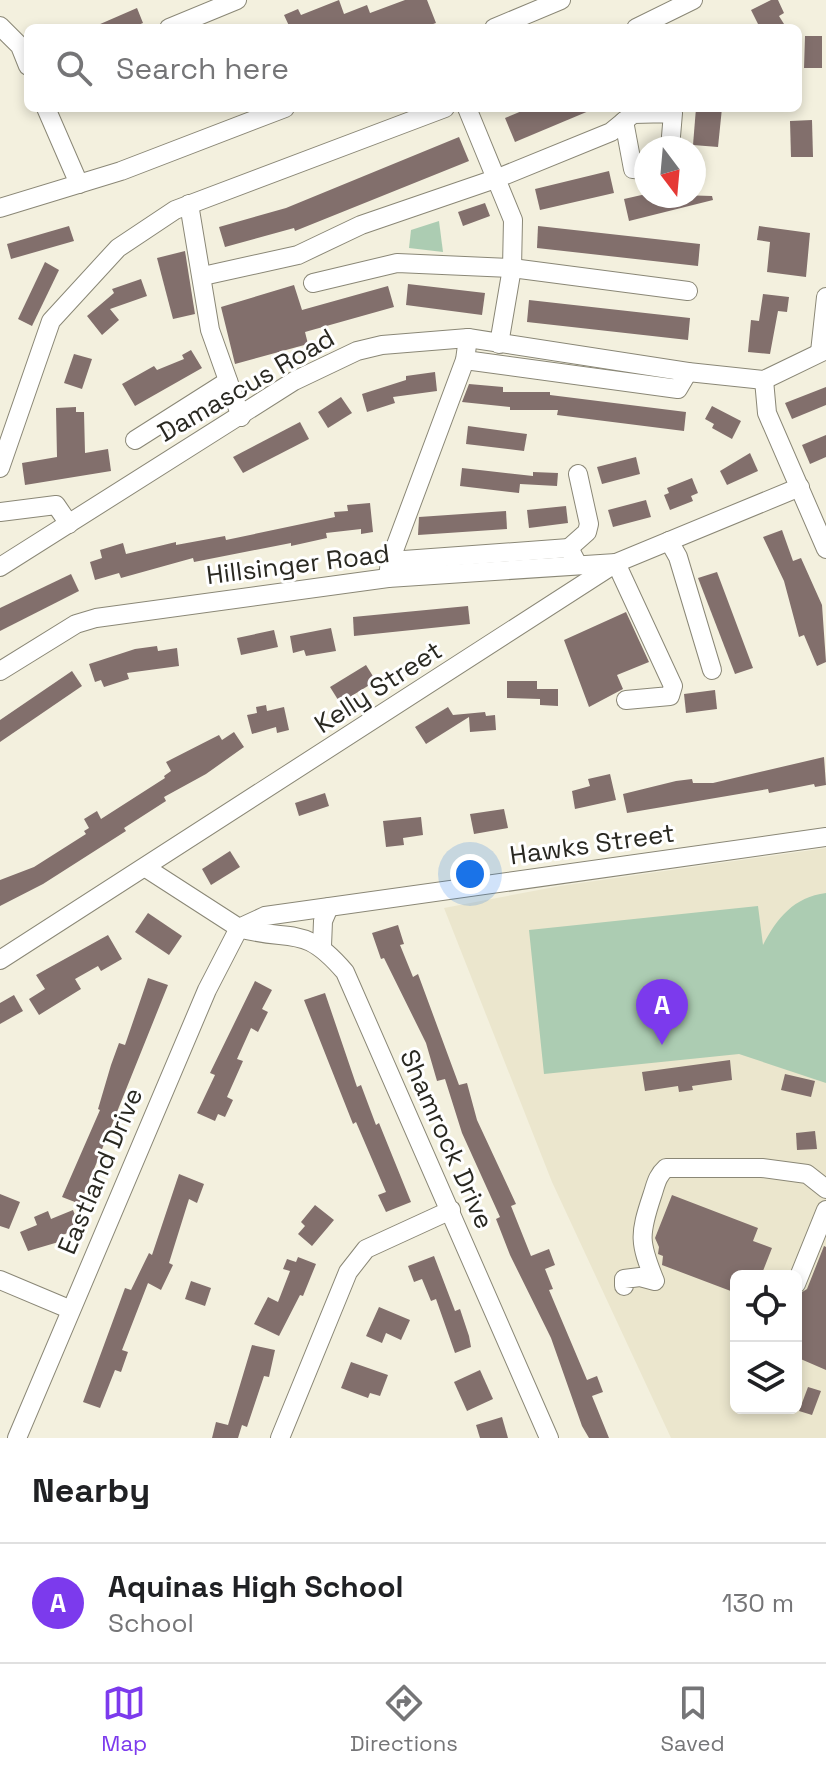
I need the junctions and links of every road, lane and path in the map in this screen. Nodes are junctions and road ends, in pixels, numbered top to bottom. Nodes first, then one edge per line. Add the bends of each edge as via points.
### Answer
1 (237, 0) edge
2 (561, 0) edge
3 (693, 0) edge
4 (179, 24) edge
5 (504, 24) edge
6 (644, 24) edge
7 (0, 26) edge
8 (24, 56) edge
9 (48, 112) edge
10 (274, 112) edge
11 (434, 112) edge
12 (469, 112) edge
13 (624, 121) junction
14 (671, 136) edge
15 (634, 169) edge
16 (498, 178) junction
17 (79, 184) junction
18 (189, 204) junction
19 (0, 208) edge
20 (512, 268) junction
21 (203, 276) junction
22 (313, 283) dead end
23 (688, 291) dead end
24 (826, 297) edge
25 (468, 338) junction
26 (499, 344) junction
27 (823, 351) edge
28 (465, 360) junction
29 (579, 366) junction
30 (764, 380) junction
31 (228, 381) junction
32 (241, 417) junction
33 (135, 440) dead end
34 (0, 466) edge
35 (578, 474) dead end
36 (800, 487) junction
37 (0, 512) edge
38 (69, 524) junction
39 (669, 541) junction
40 (569, 548) junction
41 (826, 549) edge
42 (616, 563) junction
43 (578, 565) junction
44 (0, 567) edge
45 (389, 569) junction
46 (712, 670) dead end
47 (0, 671) edge
48 (626, 700) dead end
49 (826, 837) edge
50 (146, 868) junction
51 (329, 907) junction
52 (239, 928) junction
53 (322, 946) junction
54 (0, 960) edge
55 (826, 1189) edge
56 (451, 1210) junction
57 (826, 1210) edge
58 (802, 1270) edge
59 (0, 1280) edge
60 (624, 1282) dead end
61 (69, 1309) junction
62 (17, 1438) edge
63 (280, 1438) edge
64 (549, 1438) edge

1 - 4 street
2 - 5 street
3 - 6 street
7 - 8 street
9 - 17 street
10 - 17 street
11 - 18 street
12 - 16 street
13 - 14 street via 633,114 673,113
13 - 15 street
13 - 16 street via 611,132
16 - 20 street via 513,220
16 - 21 street via 361,225 298,255
17 - 19 street
18 - 21 street
18 - 34 street via 118,248 51,321
20 - 22 street via 397,263
20 - 23 street
20 - 26 street
21 - 31 street via 210,330
24 - 27 street
25 - 26 street, Damascus Road
25 - 28 street
25 - 32 street, Damascus Road via 357,351 294,381
26 - 29 street, Damascus Road
27 - 30 street
28 - 29 street
28 - 45 street
29 - 30 street, Damascus Road
30 - 36 street via 767,413
31 - 32 street
31 - 33 street
32 - 38 street, Damascus Road
35 - 40 street via 589,524
36 - 39 street, Kelly Street
36 - 41 street
37 - 38 street via 56,505
38 - 44 street, Damascus Road
39 - 42 street, Kelly Street
39 - 46 street
40 - 43 street
40 - 45 street
42 - 43 street, Hillsinger Road
42 - 48 street via 673,686 670,696
42 - 50 street, Kelly Street
43 - 45 street, Hillsinger Road
45 - 47 street, Hillsinger Road via 96,618 76,624
49 - 51 street, Hawks Street
50 - 52 street
50 - 54 street, Kelly Street
51 - 52 street, Hawks Street via 265,916
51 - 53 street
52 - 53 street via 298,936
52 - 61 street, Eastland Drive
53 - 56 street, Shamrock Drive via 345,972
55 - 60 street via 807,1174 762,1168 666,1168 641,1223 641,1247 655,1281 640,1277
56 - 63 street via 366,1249 348,1272
56 - 64 street, Shamrock Drive
57 - 58 street
59 - 61 street
61 - 62 street, Eastland Drive

